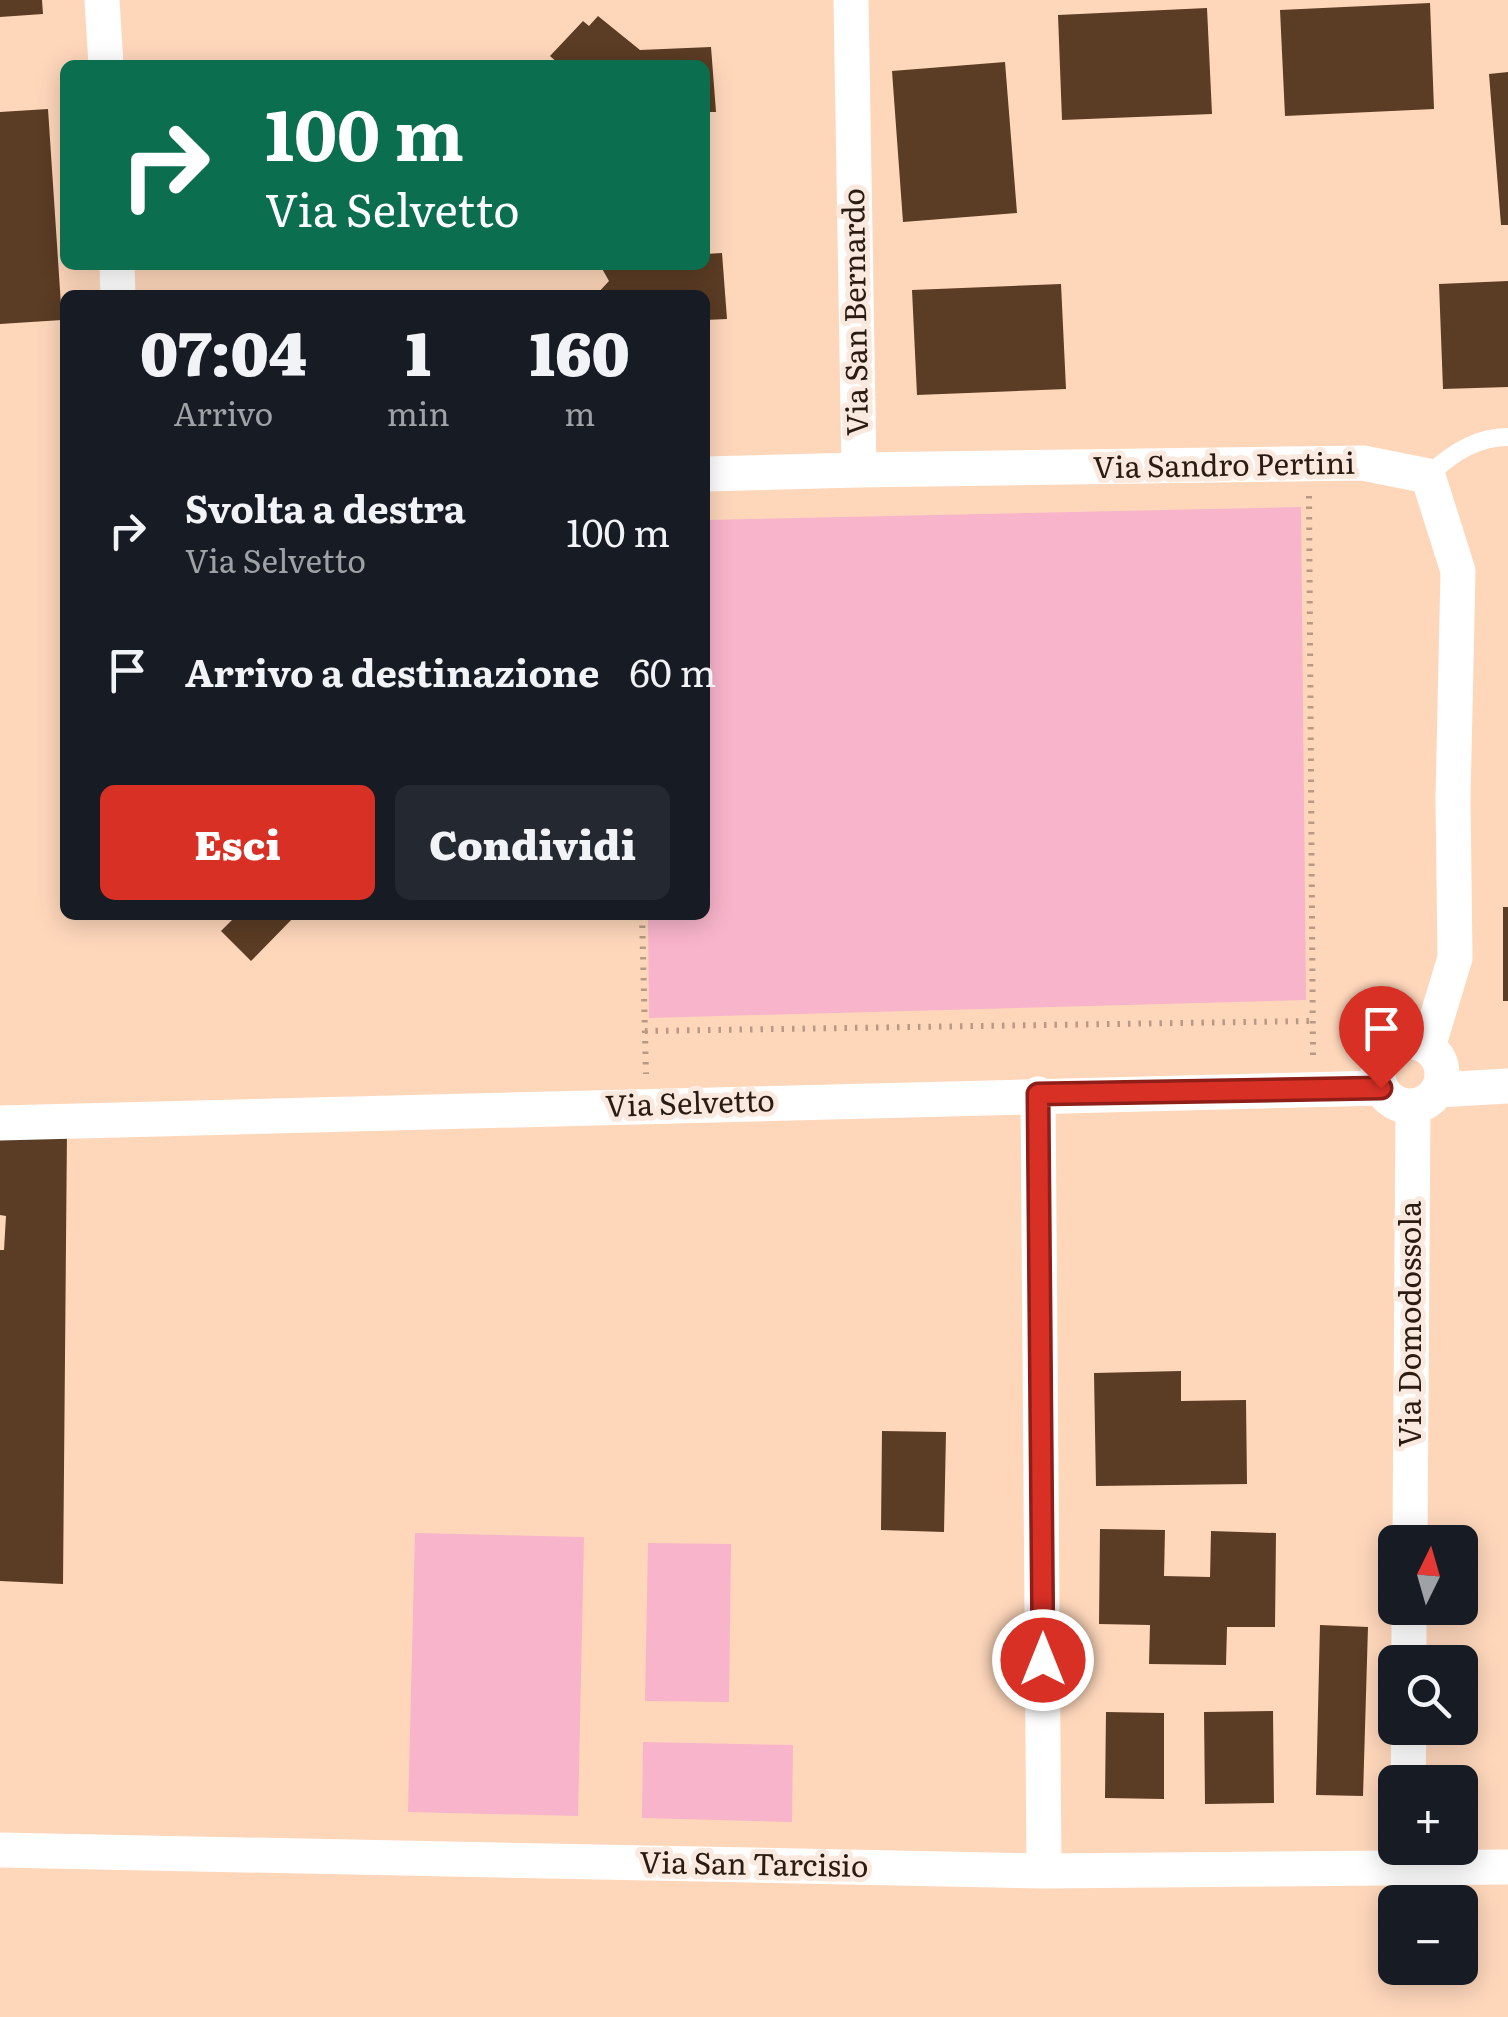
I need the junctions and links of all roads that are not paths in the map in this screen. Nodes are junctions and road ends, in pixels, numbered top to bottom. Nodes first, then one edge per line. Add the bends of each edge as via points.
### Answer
1 (102, 0) edge
2 (851, 0) edge
3 (106, 60) edge
4 (1508, 438) edge
5 (858, 470) junction
6 (710, 474) edge
7 (1428, 476) junction
8 (1428, 1048) junction
9 (1508, 1086) edge
10 (1381, 1088) junction
11 (1038, 1094) junction
12 (1426, 1098) junction
13 (0, 1124) edge
14 (1411, 1525) edge
15 (0, 1850) edge
16 (1378, 1858) edge
17 (1478, 1864) edge
18 (1508, 1867) edge
19 (1044, 1871) junction

1 - 3 street
2 - 5 street, Via San Bernardo
4 - 7 lane via 1492,437 1451,454
5 - 6 street, Via San Bernardo
5 - 7 street, Via Sandro Pertini via 1363,463
7 - 8 street via 1458,571 1455,958
8 - 10 street via 1408,1043 1390,1050 1379,1068
8 - 12 street via 1441,1064
9 - 12 street
10 - 11 street, Via Selvetto
10 - 12 street via 1394,1102
11 - 13 street, Via Selvetto
11 - 19 street
12 - 14 street, Via Domodossola
15 - 19 street, Via San Tarcisio
16 - 19 street, Via San Tarcisio
17 - 18 street, Via San Tarcisio

